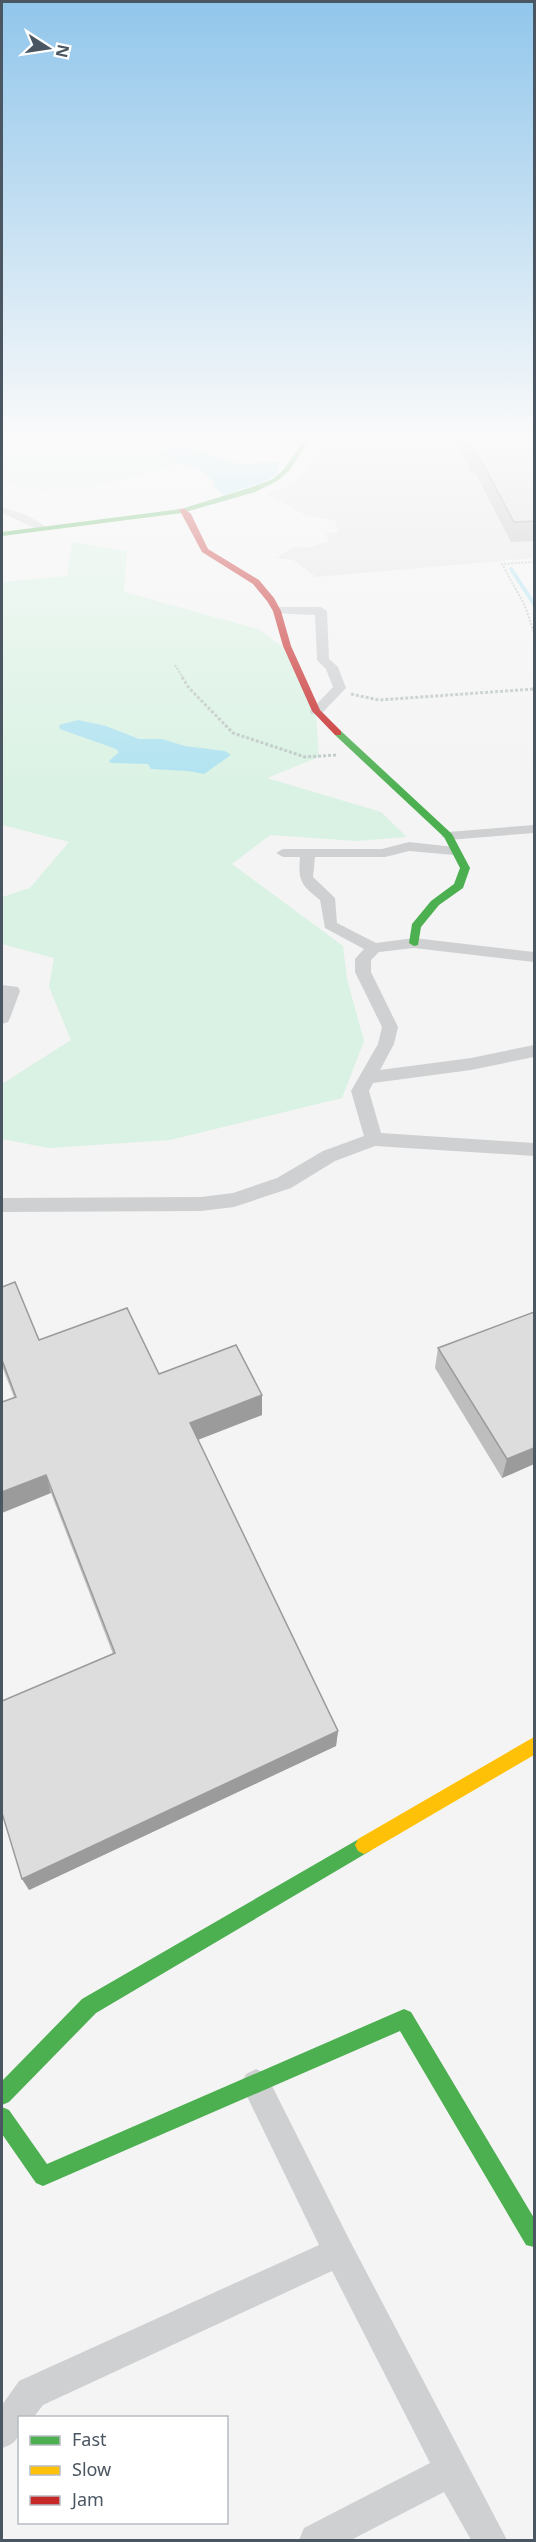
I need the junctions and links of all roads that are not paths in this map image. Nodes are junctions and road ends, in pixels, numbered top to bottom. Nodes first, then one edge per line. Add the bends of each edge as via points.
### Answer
1 (219, 559) edge
2 (276, 611) junction
3 (316, 711) junction
4 (534, 829) edge
5 (448, 836) junction
6 (454, 851) junction
7 (283, 853) dead end
8 (308, 854) junction
9 (414, 943) junction
10 (374, 948) junction
11 (534, 957) edge
12 (2, 990) edge
13 (2, 1018) edge
14 (534, 1051) edge
15 (368, 1078) junction
16 (374, 1139) junction
17 (534, 1150) edge
18 (2, 1205) edge
19 (534, 1746) edge
20 (256, 2084) junction
21 (2, 2095) edge
22 (2, 2117) edge
23 (534, 2237) edge
24 (339, 2252) junction
25 (2, 2432) edge
26 (451, 2470) junction
27 (316, 2541) edge
28 (490, 2541) edge

1 - 2 street via 256,582
2 - 3 street
2 - 3 street via 321,611 322,660 332,667 340,688
3 - 5 street
4 - 5 street
5 - 6 street
6 - 8 street via 413,848 385,853
6 - 9 street via 465,868 459,886 435,903 416,926
7 - 8 street
8 - 10 street via 306,877 327,898 330,925
9 - 10 street
9 - 11 street
10 - 15 street via 363,959 363,972 390,1027 386,1044
12 - 13 street via 12,992
14 - 15 street
15 - 16 street via 360,1091
16 - 17 street
16 - 18 street via 329,1156 284,1183 234,1200 201,1204
19 - 21 street via 89,2006
20 - 22 street via 43,2176
20 - 23 street via 404,2019
20 - 24 street
24 - 25 street via 32,2393
24 - 26 street
26 - 27 street
26 - 28 street

